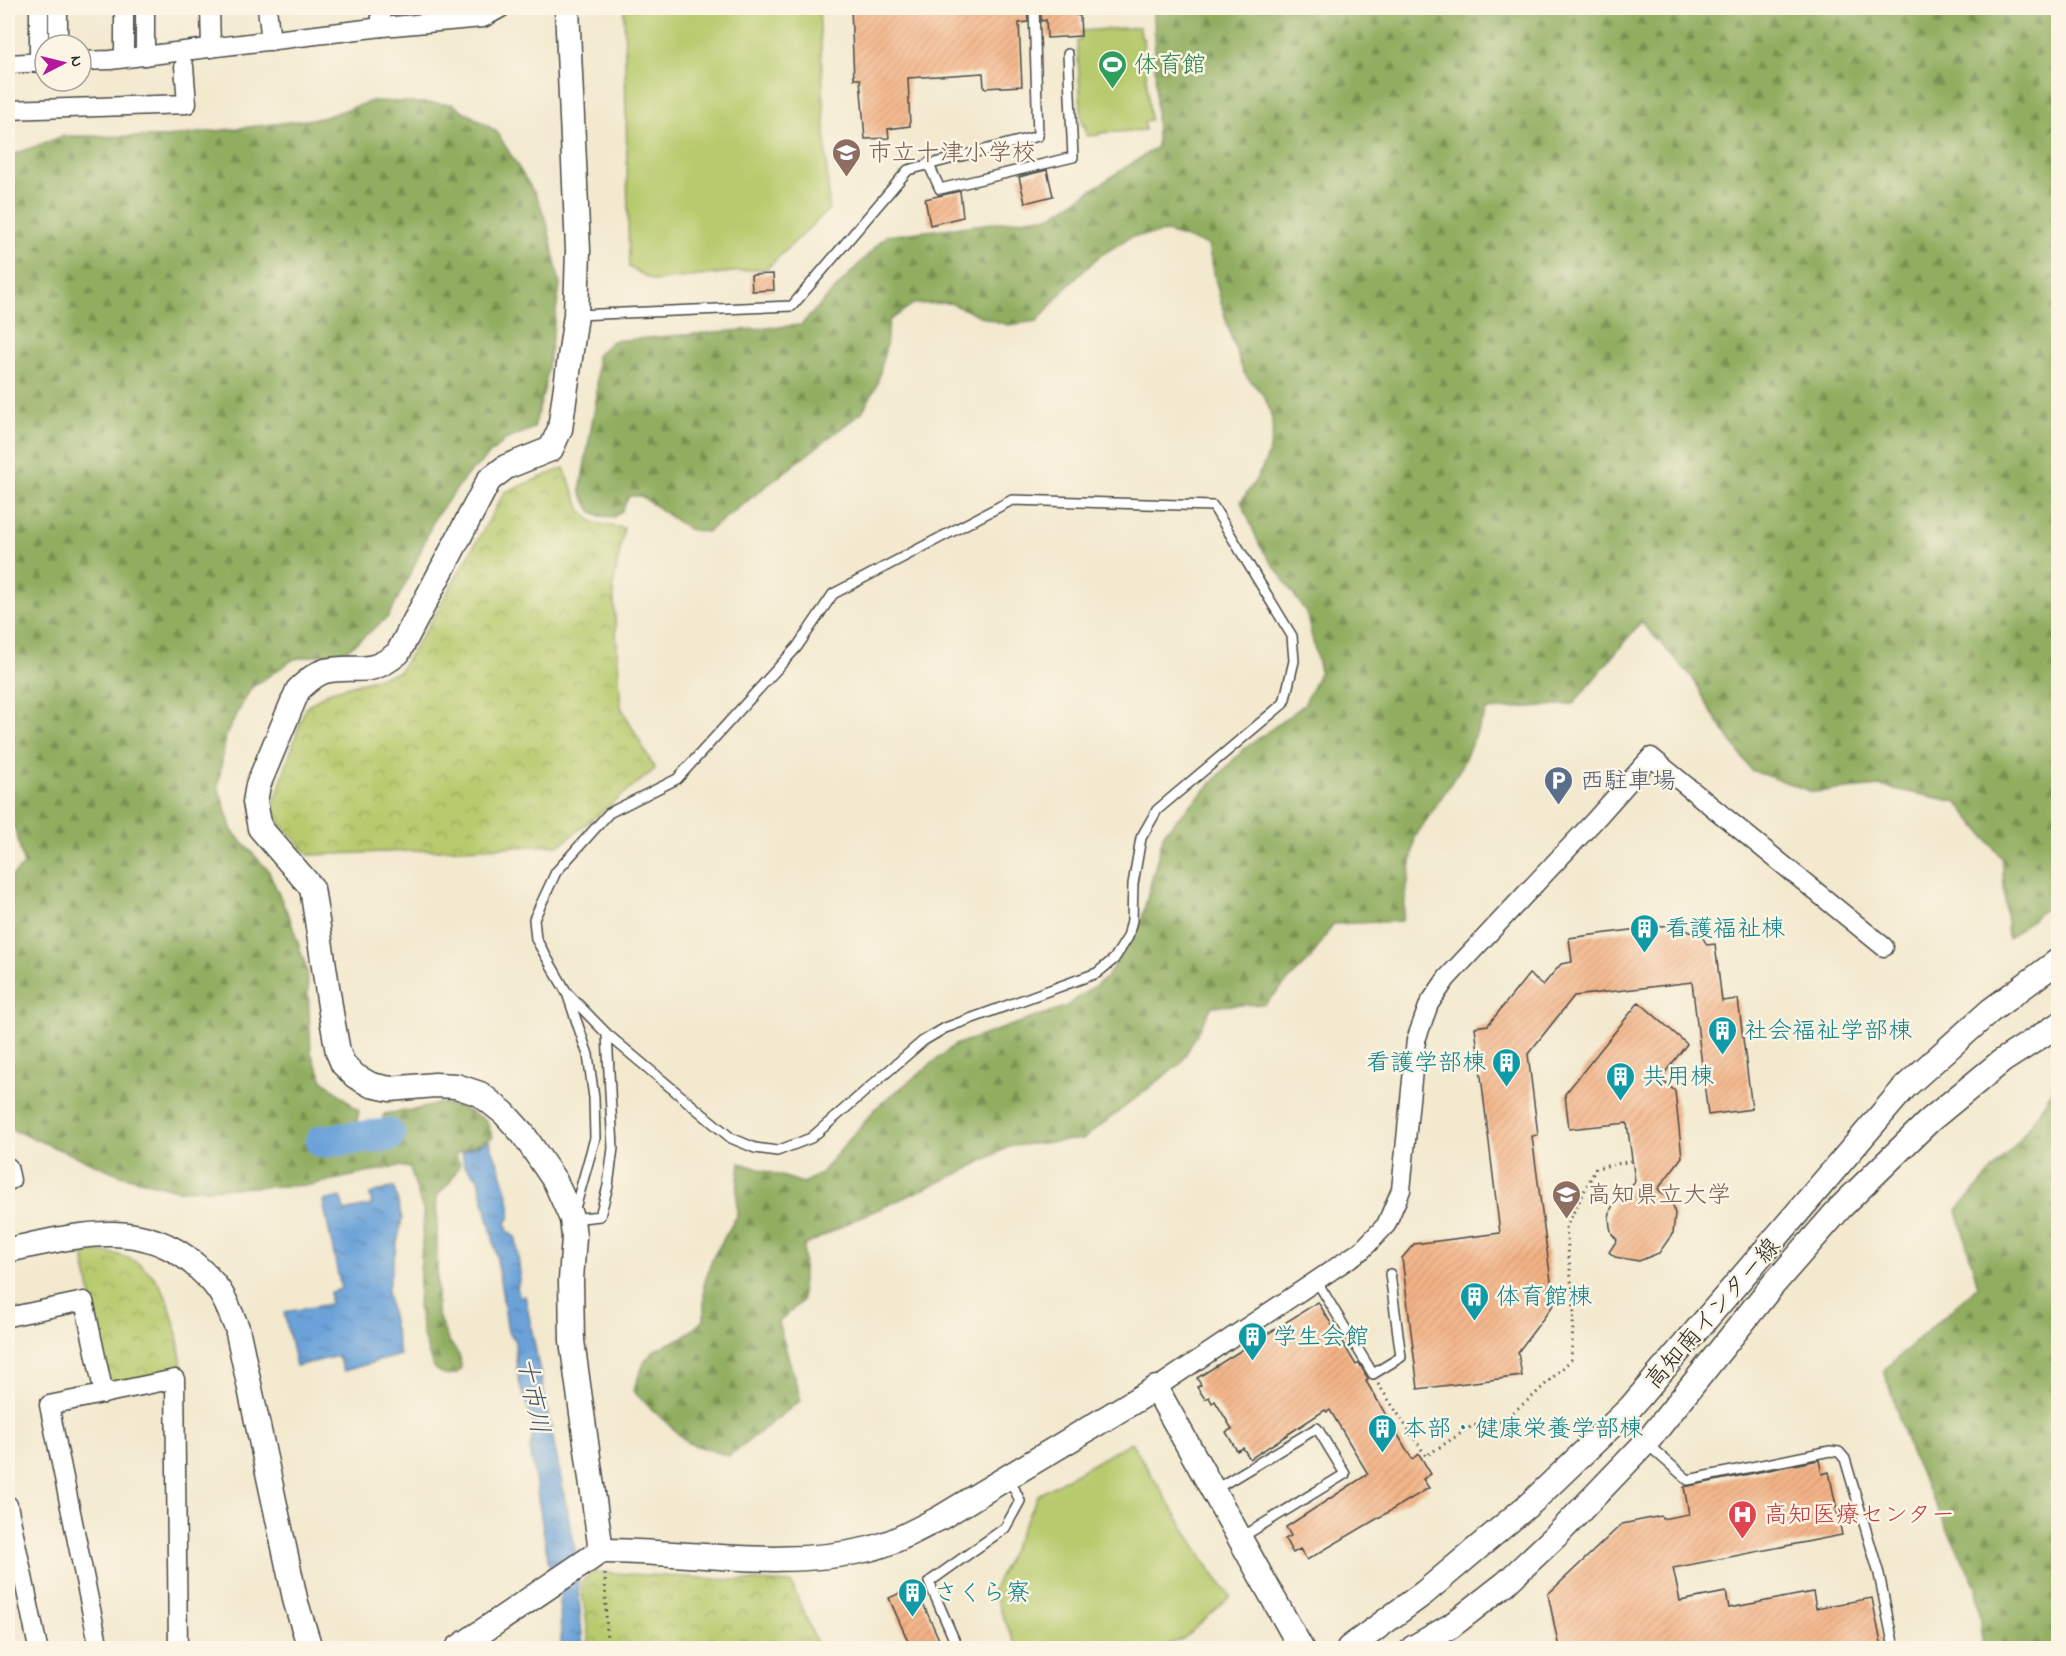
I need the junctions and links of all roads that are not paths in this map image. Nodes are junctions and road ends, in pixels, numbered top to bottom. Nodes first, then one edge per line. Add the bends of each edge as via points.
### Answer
1 (39, 8) edge
2 (58, 8) edge
3 (124, 8) edge
4 (145, 8) edge
5 (210, 8) edge
6 (267, 8) edge
7 (380, 8) edge
8 (501, 8) edge
9 (567, 8) edge
10 (1034, 8) edge
11 (382, 27) junction
12 (40, 33) edge
13 (58, 33) edge
14 (271, 41) junction
15 (211, 48) junction
16 (1068, 54) dead end
17 (145, 56) junction
18 (124, 58) junction
19 (93, 60) edge
20 (33, 63) edge
21 (8, 64) edge
22 (184, 66) dead end
23 (8, 110) edge
24 (928, 164) junction
25 (576, 315) junction
26 (1884, 947) dead end
27 (2058, 961) edge
28 (567, 993) junction
29 (2058, 1026) edge
30 (607, 1034) junction
31 (8, 1167) edge
32 (8, 1181) edge
33 (572, 1219) junction
34 (8, 1250) edge
35 (1390, 1274) dead end
36 (1316, 1280) junction
37 (8, 1317) edge
38 (1156, 1388) junction
39 (104, 1394) junction
40 (1645, 1443) junction
41 (1009, 1477) junction
42 (1212, 1491) junction
43 (8, 1505) edge
44 (1240, 1538) junction
45 (595, 1555) junction
46 (956, 1644) dead end
47 (38, 1648) edge
48 (99, 1648) edge
49 (177, 1648) edge
50 (310, 1648) edge
51 (458, 1648) edge
52 (1301, 1648) edge
53 (1349, 1648) edge
54 (1413, 1648) edge
55 (1894, 1648) edge

1 - 12 street
2 - 13 street
3 - 18 street
4 - 17 street
5 - 15 street
6 - 14 street
7 - 11 street
8 - 11 street via 483,18
9 - 25 street via 578,250
10 - 24 lane via 1038,136
11 - 14 street
14 - 15 street
15 - 17 street
16 - 24 lane via 1073,157 940,189
17 - 18 street
18 - 19 street
20 - 21 street
22 - 23 street via 187,104
24 - 25 lane via 908,170 792,306
25 - 33 street via 560,429 551,449 506,467 489,480 398,653 373,669 324,671 298,690 258,785 255,802 260,828 312,888 332,1019 343,1064 371,1085 390,1089 456,1086 480,1094 523,1134 555,1181
26 - 36 street via 1651,756 1447,978 1429,1004 1416,1040 1401,1190 1386,1225 1362,1250
27 - 53 street, 高知南インター線 via 1990,1011 1905,1087 1630,1408 1532,1502 1424,1593
28 - 30 lane
28 - 30 lane via 536,939 534,919 556,872 609,813 677,779 797,647 833,594 1012,500 1213,506 1292,636 1294,661 1284,703 1157,810 1141,838 1132,920 1128,937 1114,959 1097,973 945,1028 923,1041 811,1137 777,1151 755,1148 731,1138
28 - 33 lane via 588,1055 595,1138
29 - 40 street, 高知南インター線 via 2002,1061 1929,1121 1840,1208
30 - 33 lane via 613,1148 608,1186 600,1216
31 - 32 street
33 - 45 street via 572,1341
34 - 50 street via 82,1235 138,1235 186,1257 207,1275 224,1298 237,1328 296,1603
35 - 36 lane via 1401,1357 1373,1374
36 - 38 street
37 - 39 street via 84,1301
38 - 41 street
38 - 42 street
39 - 48 street via 49,1405
39 - 49 street via 175,1379
40 - 54 street, 高知南インター線 via 1506,1583 1451,1626
40 - 55 lane via 1688,1480 1839,1452 1845,1459 1880,1574
41 - 45 street via 905,1536 846,1553 779,1558
41 - 46 lane via 1020,1501 1005,1528 929,1582
42 - 44 street
42 - 44 lane via 1317,1428 1346,1474
43 - 47 street
44 - 52 street
45 - 51 street

